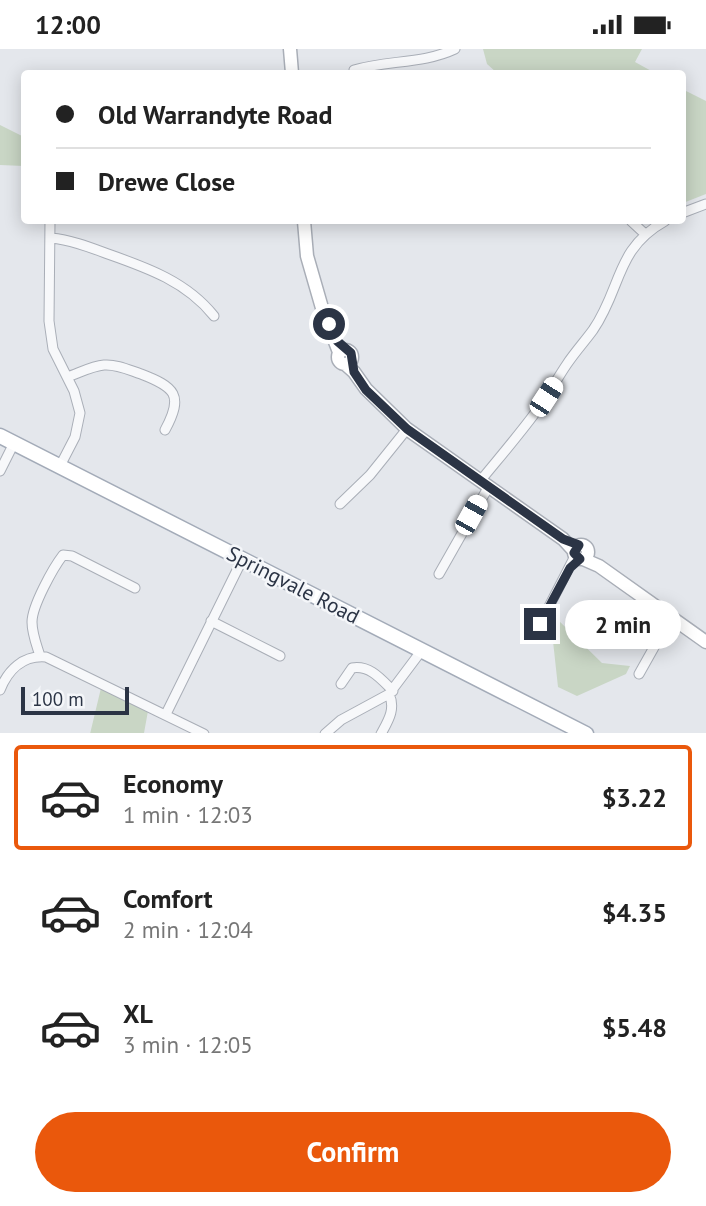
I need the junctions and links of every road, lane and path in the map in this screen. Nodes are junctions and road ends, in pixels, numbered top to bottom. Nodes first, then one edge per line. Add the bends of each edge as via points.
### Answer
1 (290, 49) edge
2 (455, 49) edge
3 (350, 69) edge
4 (292, 70) edge
5 (706, 204) edge
6 (686, 212) edge
7 (51, 224) edge
8 (304, 224) edge
9 (634, 224) edge
10 (660, 224) edge
11 (645, 234) junction
12 (51, 238) junction
13 (214, 316) dead end
14 (68, 377) junction
15 (165, 429) dead end
16 (407, 429) junction
17 (0, 436) edge
18 (14, 443) junction
19 (60, 466) junction
20 (0, 471) edge
21 (485, 483) junction
22 (340, 504) dead end
23 (579, 556) junction
24 (242, 560) junction
25 (439, 574) dead end
26 (135, 588) dead end
27 (671, 617) junction
28 (212, 621) junction
29 (540, 624) dead end
30 (706, 642) edge
31 (422, 650) junction
32 (40, 656) junction
33 (280, 656) dead end
34 (639, 674) dead end
35 (341, 684) dead end
36 (0, 690) edge
37 (391, 693) junction
38 (166, 714) junction
39 (204, 733) edge
40 (325, 733) edge
41 (381, 733) edge
42 (586, 733) edge

1 - 4 main road
2 - 3 street via 421,61
5 - 6 street
7 - 12 street
8 - 16 main road via 321,308 345,356 366,390
9 - 11 street
10 - 11 street
11 - 21 street via 627,256 606,309
12 - 13 street via 67,239 143,265 189,292
12 - 14 street via 49,321 53,349
14 - 15 street via 111,365 165,383 176,402
14 - 19 street via 80,413 75,437
16 - 21 main road
16 - 22 street
17 - 18 main road, Springvale Road
18 - 19 main road, Springvale Road
18 - 20 street
19 - 24 main road, Springvale Road
21 - 23 main road via 563,539
21 - 25 street
23 - 27 main road
23 - 29 street
24 - 28 street
24 - 31 main road, Springvale Road
26 - 32 street via 63,555 32,618
27 - 30 main road
27 - 34 street
28 - 33 street
28 - 38 street
31 - 37 street
31 - 42 main road, Springvale Road
32 - 36 street via 12,669
32 - 38 street
35 - 37 street via 352,668 362,667 377,675
37 - 40 street
37 - 41 street via 391,713
38 - 39 street

